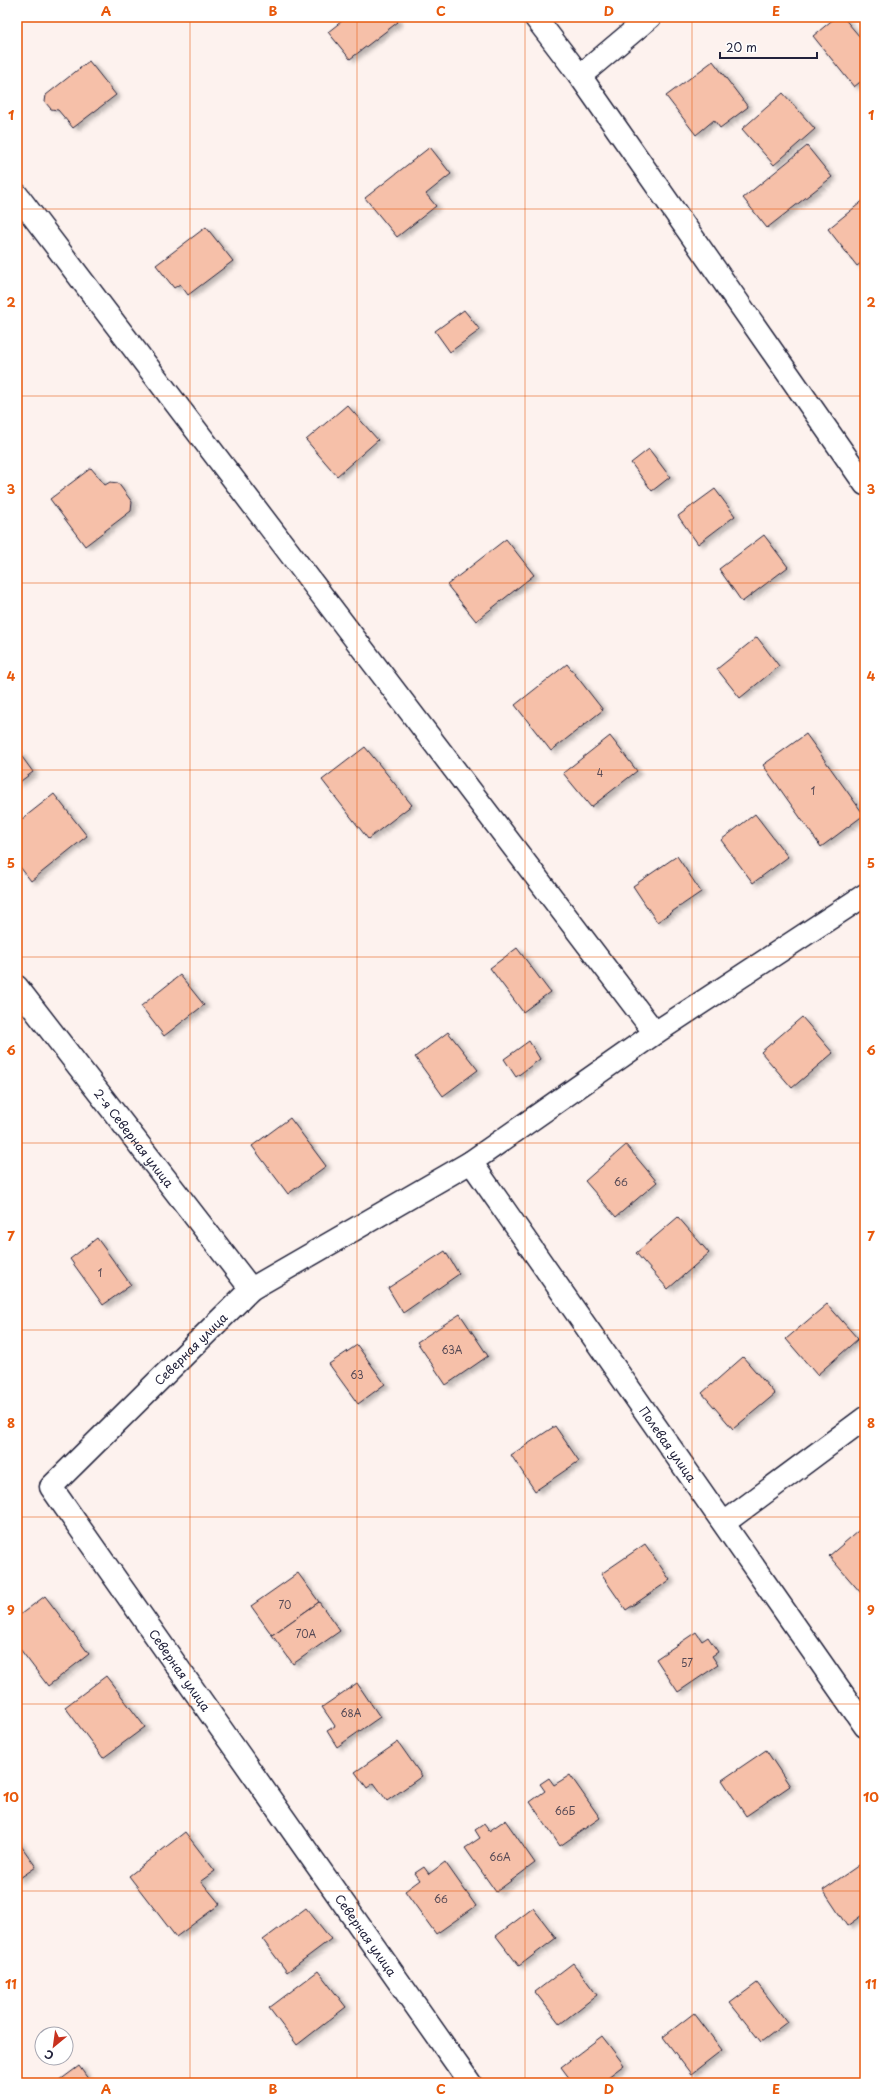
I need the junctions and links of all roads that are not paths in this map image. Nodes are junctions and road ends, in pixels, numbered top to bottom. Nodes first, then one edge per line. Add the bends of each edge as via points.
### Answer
1 (535, 17) edge
2 (650, 17) edge
3 (580, 76) junction
4 (17, 195) edge
5 (865, 484) edge
6 (865, 895) edge
7 (17, 987) edge
8 (655, 1033) junction
9 (471, 1162) junction
10 (251, 1289) junction
11 (865, 1418) edge
12 (724, 1523) junction
13 (865, 1726) edge
14 (470, 2083) edge

1 - 3 street
2 - 3 street
3 - 5 street
4 - 8 street
6 - 8 street
7 - 10 street, 2-я Северная улица
8 - 9 street
9 - 10 street
9 - 12 street, Полевая улица
10 - 14 street, Северная улица via 51,1486
11 - 12 street
12 - 13 street, Полевая улица

